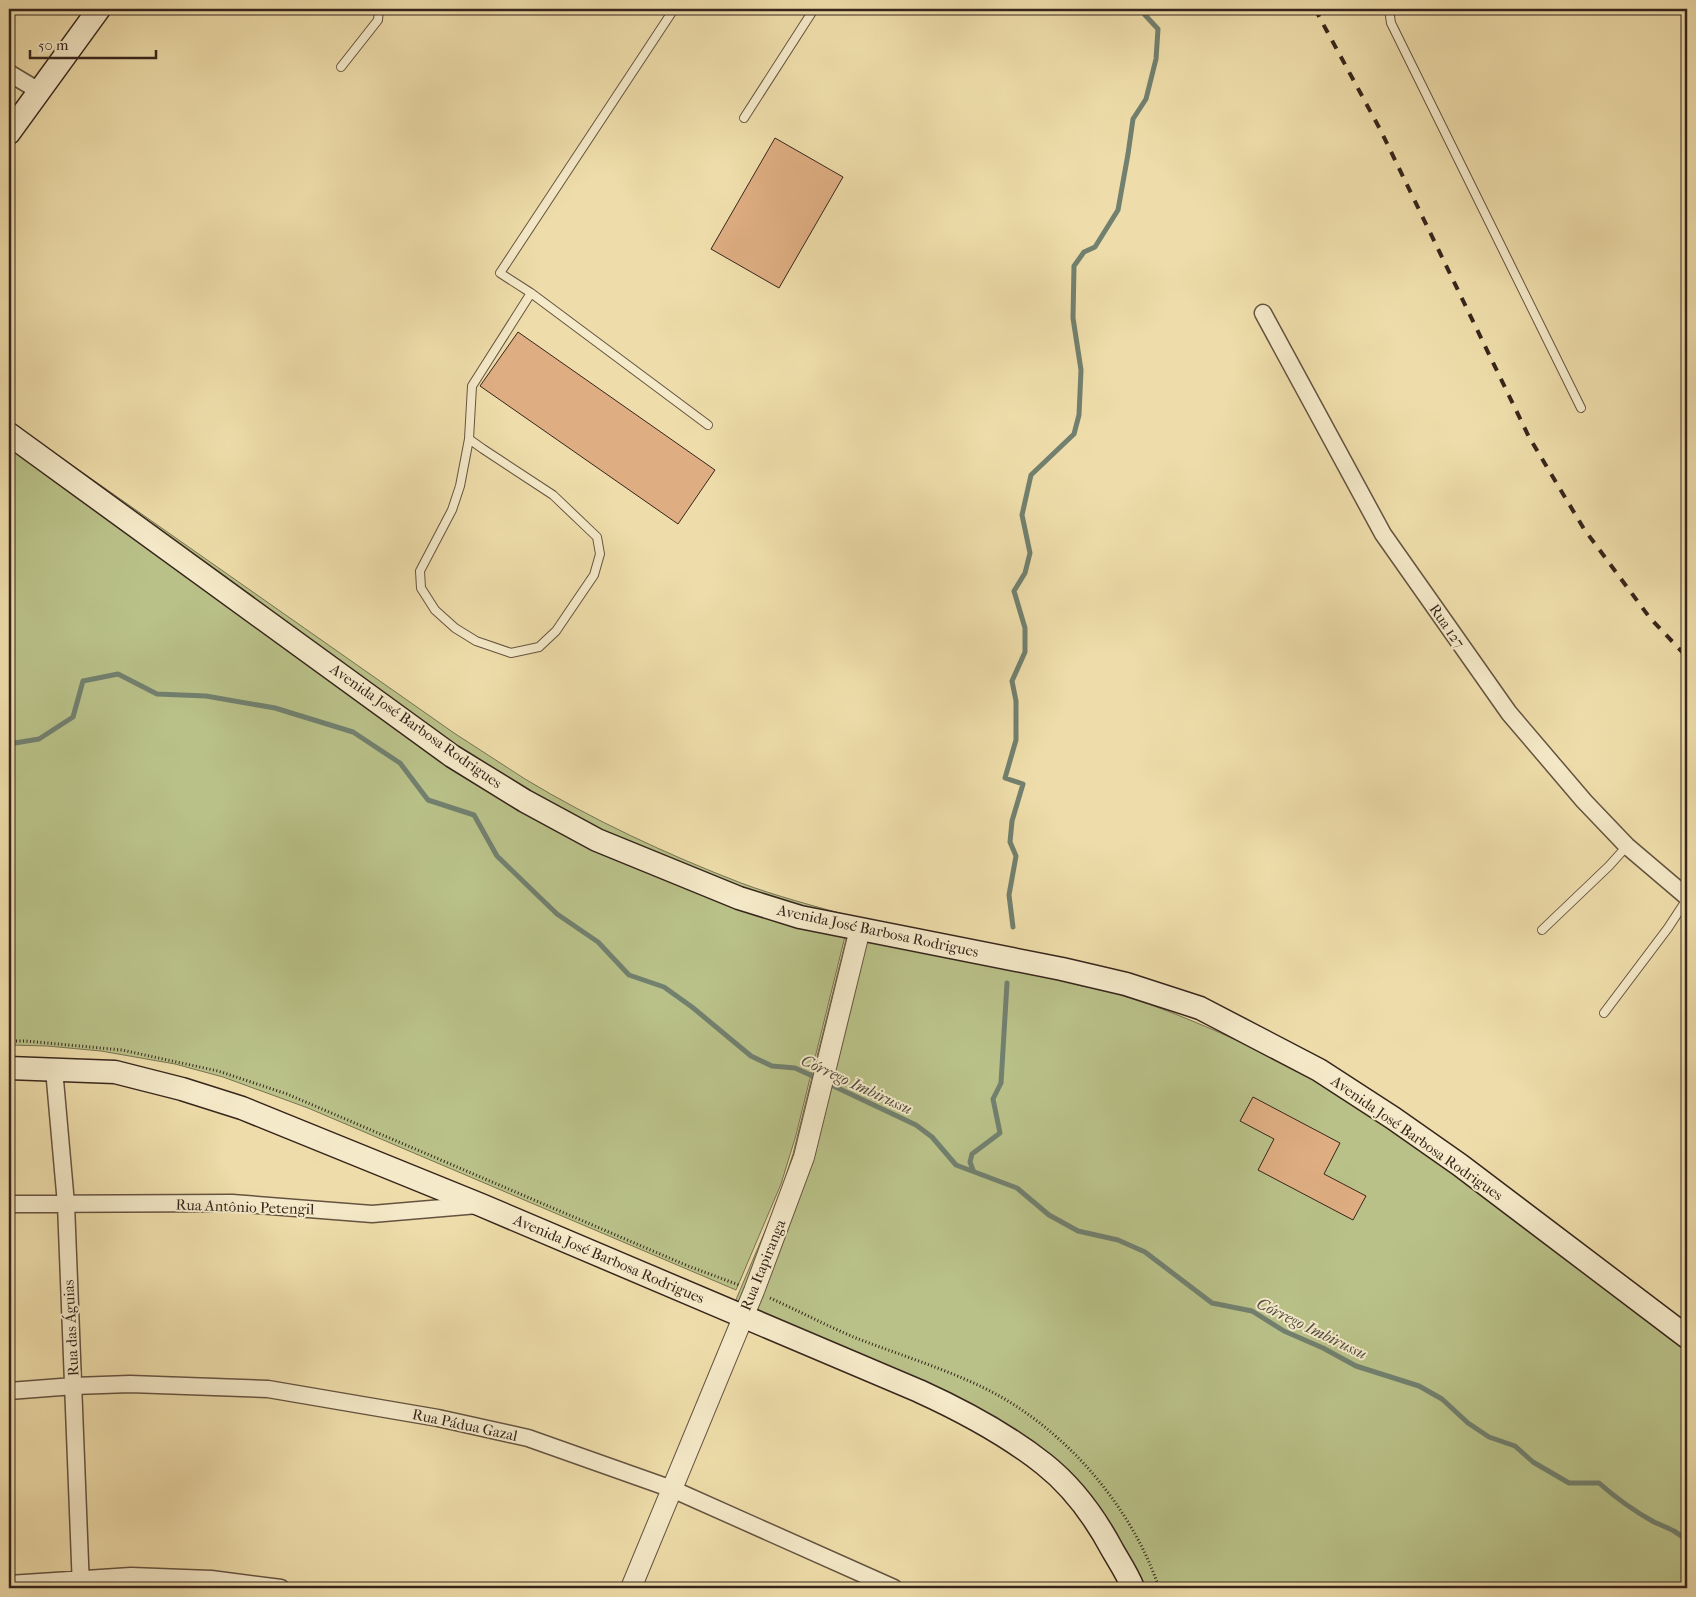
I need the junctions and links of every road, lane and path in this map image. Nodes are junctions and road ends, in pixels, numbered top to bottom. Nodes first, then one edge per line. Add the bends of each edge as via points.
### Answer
1 (98, 9) edge
2 (379, 9) edge
3 (674, 9) edge
4 (814, 9) edge
5 (1389, 9) edge
6 (341, 67) dead end
7 (9, 72) edge
8 (39, 91) junction
9 (744, 118) dead end
10 (9, 133) edge
11 (532, 293) junction
12 (1263, 313) dead end
13 (1581, 408) dead end
14 (708, 425) dead end
15 (9, 434) edge
16 (469, 438) junction
17 (1627, 846) junction
18 (1687, 898) edge
19 (860, 929) junction
20 (1542, 930) dead end
21 (1604, 1013) dead end
22 (9, 1068) edge
23 (54, 1069) junction
24 (9, 1204) edge
25 (66, 1204) junction
26 (481, 1205) junction
27 (743, 1316) junction
28 (1687, 1337) edge
29 (74, 1386) junction
30 (9, 1390) edge
31 (672, 1489) junction
32 (81, 1583) edge
33 (9, 1584) edge
34 (281, 1588) edge
35 (631, 1588) edge
36 (894, 1588) edge
37 (1133, 1588) edge

1 - 8 main road
2 - 6 lane via 378,20
3 - 11 lane via 500,273
4 - 9 lane
5 - 13 lane via 1391,23
7 - 8 street
8 - 10 main road
11 - 14 lane
11 - 16 lane via 472,386
12 - 17 street, Rua 127 via 1383,534 1509,713
15 - 19 main road, Avenida José Barbosa Rodrigues via 452,756 525,801 597,840 739,898 800,917
16 - 16 lane via 458,494 420,571 421,588 435,610 476,641 511,653 539,648 556,631 594,575 600,554 597,537 553,495
17 - 18 street, Rua 127
17 - 20 lane
18 - 21 lane
19 - 27 street, Rua Itapiranga via 804,1157
19 - 28 main road, Avenida José Barbosa Rodrigues via 1062,968 1200,1008 1319,1070 1393,1118
22 - 23 main road, Avenida José Barbosa Rodrigues
23 - 25 street, Rua das Águias
23 - 26 main road, Avenida José Barbosa Rodrigues via 115,1072 182,1088 242,1108
24 - 25 street, Rua Antônio Petengil
25 - 26 street, Rua Antônio Petengil via 232,1204 372,1214
25 - 29 street, Rua das Águias
26 - 27 main road, Avenida José Barbosa Rodrigues
27 - 31 street, Rua Itapiranga
27 - 37 main road, Avenida José Barbosa Rodrigues via 965,1412 1045,1465 1078,1497 1102,1531
29 - 30 street, Rua Pádua Gazal
29 - 31 street, Rua Pádua Gazal via 139,1384 268,1389 438,1418 528,1438
29 - 32 street, Rua das Águias
31 - 35 street, Rua Itapiranga
31 - 36 street, Rua Pádua Gazal
32 - 33 street
32 - 34 street via 132,1576 201,1578

